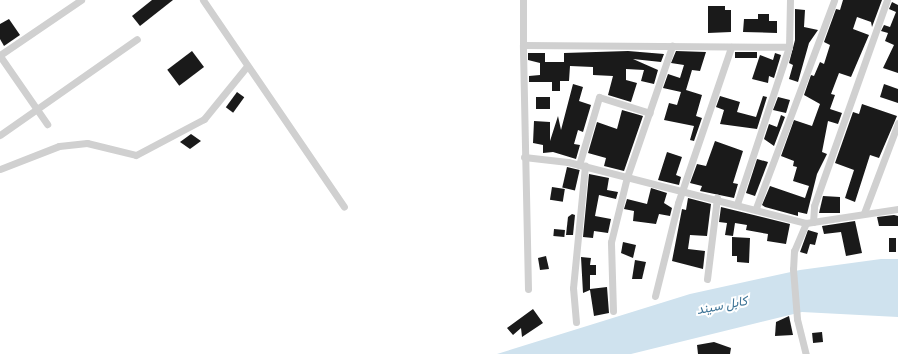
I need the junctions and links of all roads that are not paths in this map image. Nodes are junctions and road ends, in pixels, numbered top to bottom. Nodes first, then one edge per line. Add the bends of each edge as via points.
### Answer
1 (81, 0) edge
2 (203, 0) edge
3 (523, 0) edge
4 (790, 0) edge
5 (834, 0) edge
6 (887, 0) edge
7 (137, 39) dead end
8 (523, 45) junction
9 (672, 46) junction
10 (788, 47) junction
11 (731, 48) junction
12 (0, 56) edge
13 (246, 66) junction
14 (37, 109) junction
15 (650, 113) junction
16 (898, 123) edge
17 (47, 124) dead end
18 (0, 135) edge
19 (524, 157) junction
20 (582, 165) junction
21 (0, 169) edge
22 (627, 177) junction
23 (682, 191) junction
24 (717, 198) junction
25 (738, 204) junction
26 (344, 206) dead end
27 (756, 208) junction
28 (898, 209) edge
29 (864, 213) junction
30 (809, 222) junction
31 (707, 279) dead end
32 (528, 289) dead end
33 (655, 296) dead end
34 (613, 311) dead end
35 (576, 322) dead end
36 (806, 354) edge

1 - 12 street
2 - 13 street
3 - 8 street
4 - 10 street
5 - 27 street
6 - 30 street
7 - 14 street
8 - 9 street
8 - 19 street
9 - 11 street
9 - 15 street
10 - 11 street
10 - 25 street
11 - 23 street
12 - 14 street
13 - 21 street via 204,119 136,155 87,143 59,146
13 - 26 street
14 - 17 street
14 - 18 street
15 - 20 street via 599,97
15 - 22 street
16 - 29 street
19 - 20 street
19 - 32 street
20 - 22 street
20 - 35 street via 573,288
22 - 23 street
22 - 34 street via 611,242
23 - 24 street
23 - 33 street
24 - 25 street
24 - 31 street
25 - 27 street
27 - 30 street
28 - 29 street
29 - 30 street
30 - 36 street via 794,251 793,269 797,319

